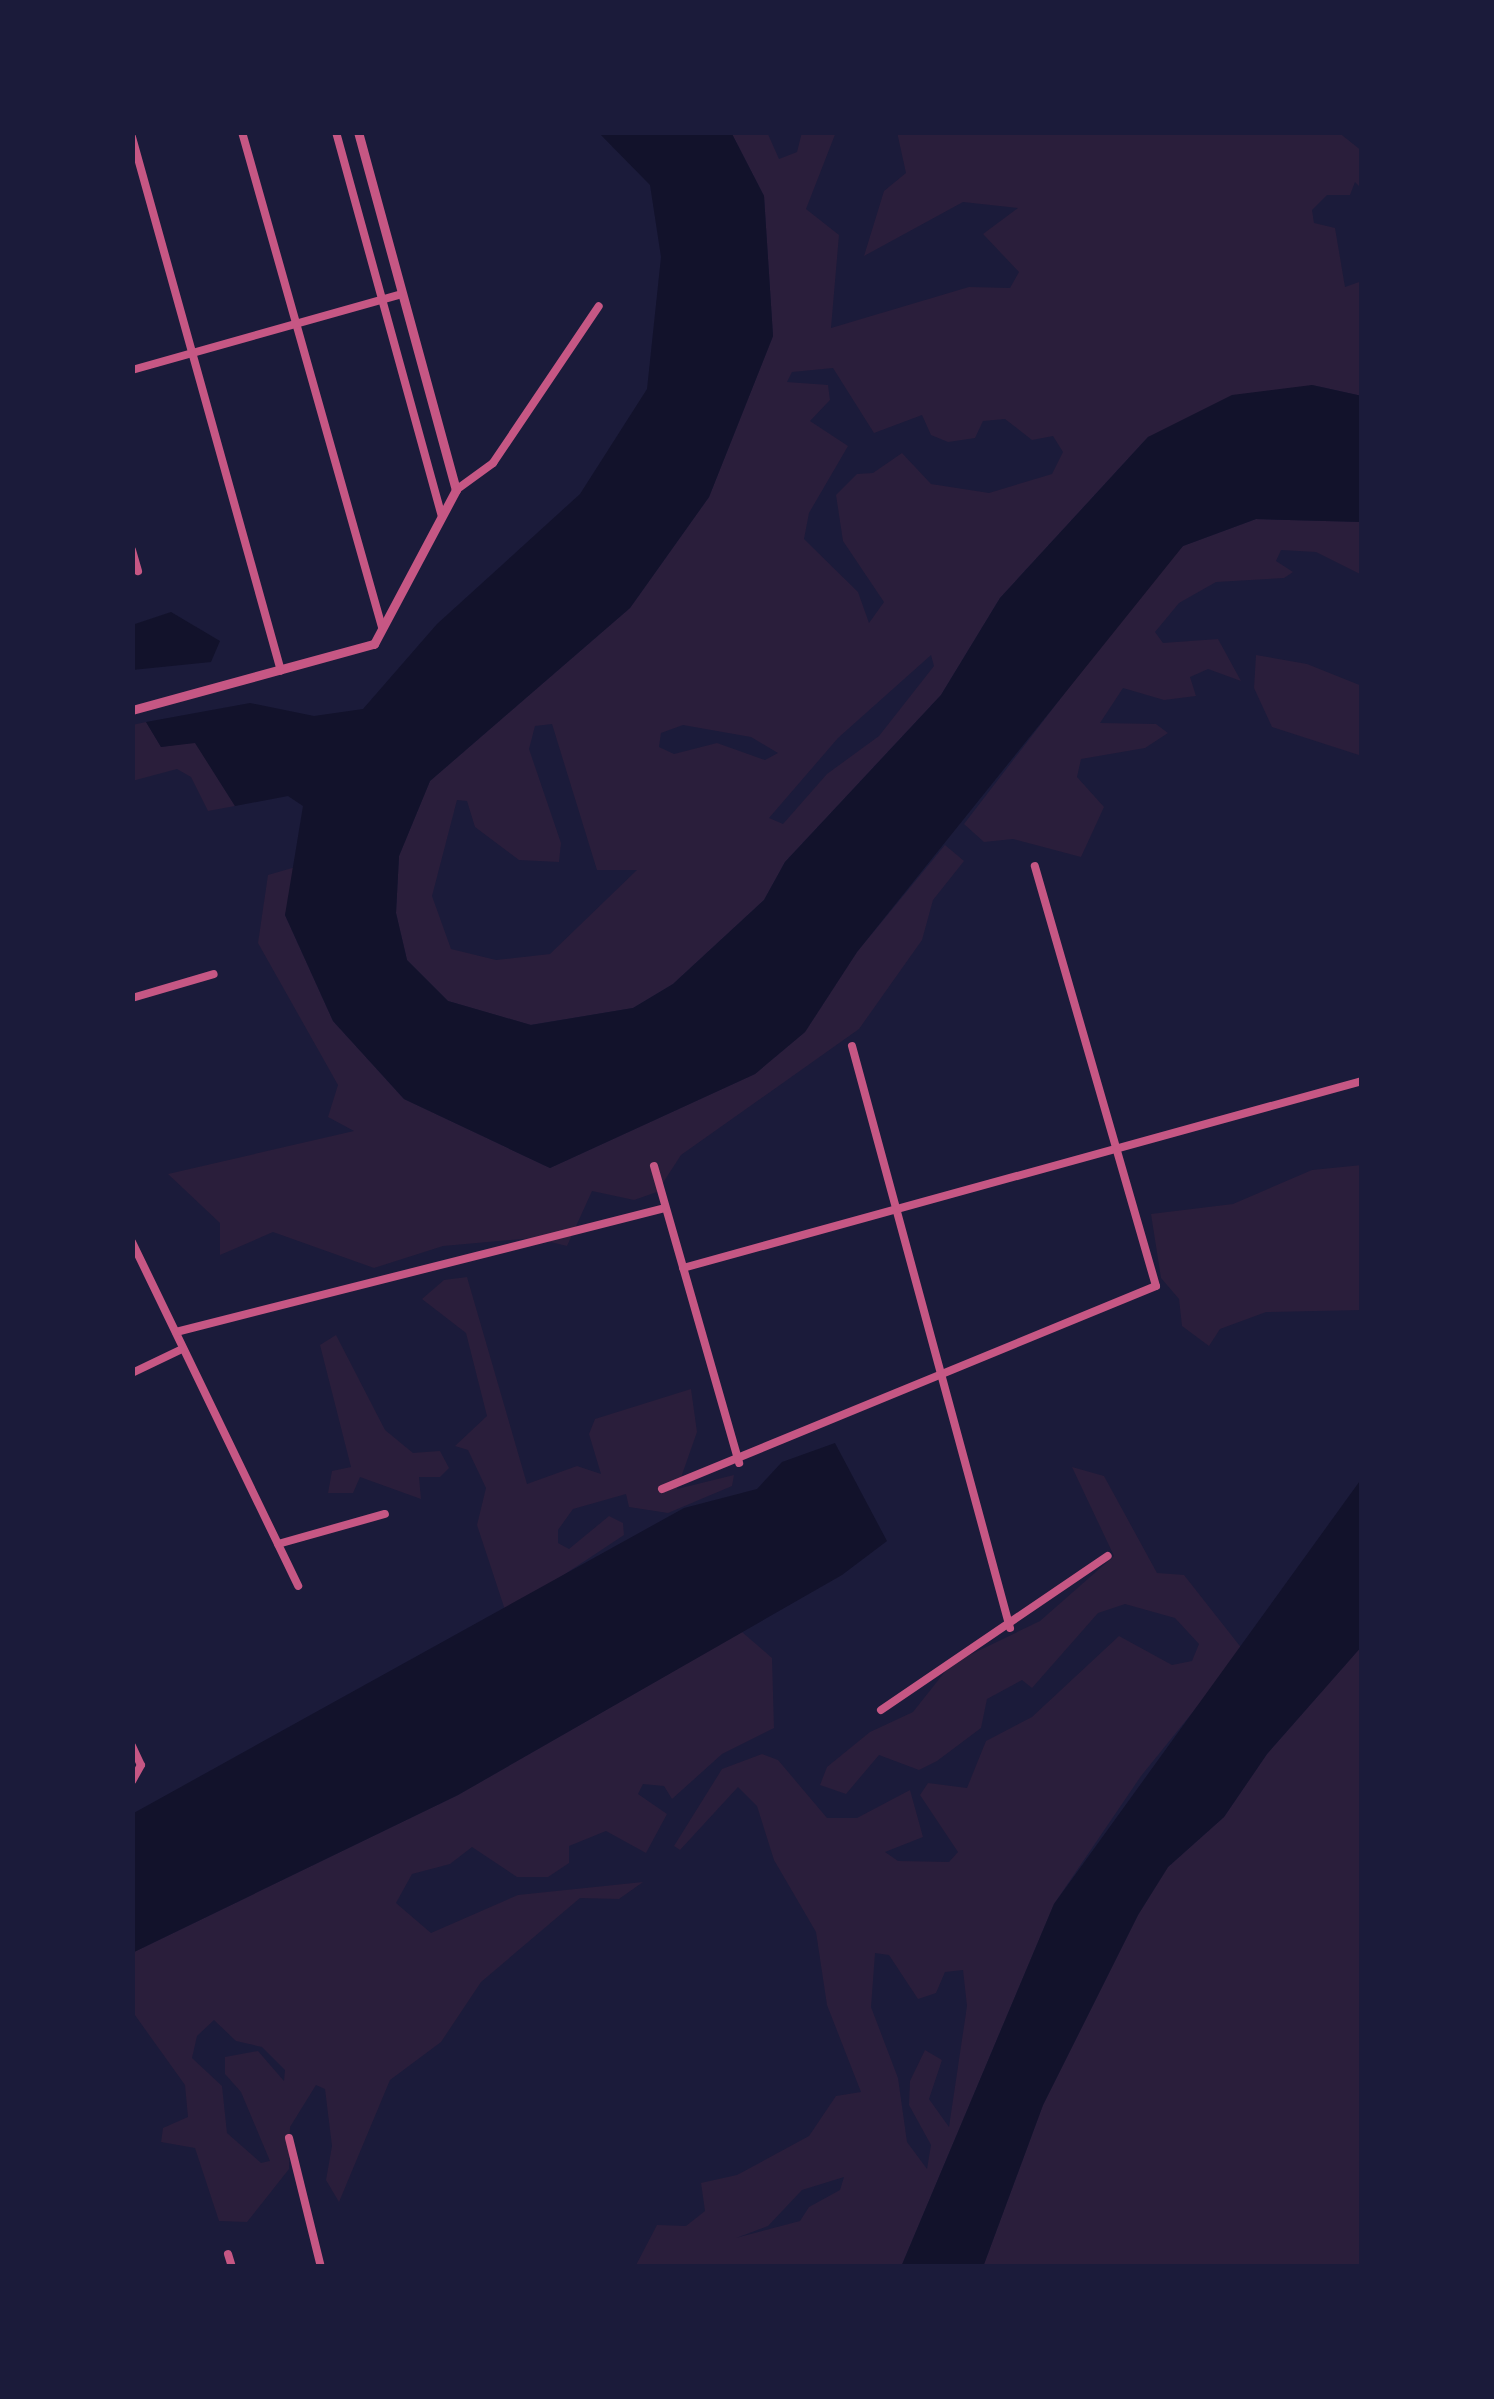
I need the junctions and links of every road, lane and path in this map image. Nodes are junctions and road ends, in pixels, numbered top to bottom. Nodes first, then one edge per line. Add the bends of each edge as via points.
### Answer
1 (242, 132) edge
2 (336, 132) edge
3 (358, 132) edge
4 (132, 137) edge
5 (403, 294) junction
6 (383, 300) junction
7 (599, 306) dead end
8 (296, 324) junction
9 (192, 353) junction
10 (132, 370) edge
11 (456, 490) junction
12 (442, 517) junction
13 (132, 550) edge
14 (138, 571) dead end
15 (383, 632) junction
16 (281, 670) junction
17 (132, 710) edge
18 (1035, 866) dead end
19 (214, 974) dead end
20 (132, 998) edge
21 (852, 1046) dead end
22 (1362, 1081) edge
23 (1118, 1147) junction
24 (654, 1166) dead end
25 (665, 1208) junction
26 (897, 1212) junction
27 (132, 1241) edge
28 (683, 1268) junction
29 (176, 1332) junction
30 (182, 1349) junction
31 (944, 1370) junction
32 (132, 1373) edge
33 (739, 1463) junction
34 (662, 1489) dead end
35 (385, 1514) dead end
36 (278, 1544) junction
37 (1108, 1556) dead end
38 (298, 1586) dead end
39 (1010, 1628) junction
40 (881, 1710) dead end
41 (132, 1746) edge
42 (132, 1781) edge
43 (289, 2138) dead end
44 (228, 2254) dead end
45 (232, 2267) edge
46 (321, 2267) edge

1 - 8 street
2 - 6 street
3 - 5 street
4 - 9 street
5 - 6 street
5 - 11 street
6 - 8 street
6 - 12 street
7 - 11 street via 493,464
8 - 9 street
8 - 15 street
9 - 10 street
9 - 16 street
11 - 12 street
12 - 15 street
13 - 14 street
15 - 16 street via 374,644
16 - 17 street
18 - 23 street
19 - 20 street
21 - 26 street
22 - 23 street
23 - 26 street
23 - 31 street via 1156,1286
24 - 25 street
25 - 28 street
25 - 29 street
26 - 28 street
26 - 31 street
27 - 29 street
28 - 33 street
29 - 30 street
30 - 32 street
30 - 36 street
31 - 33 street
31 - 39 street
33 - 34 street
35 - 36 street
36 - 38 street
37 - 39 street
39 - 40 street
41 - 42 street via 141,1765
43 - 46 street
44 - 45 street

